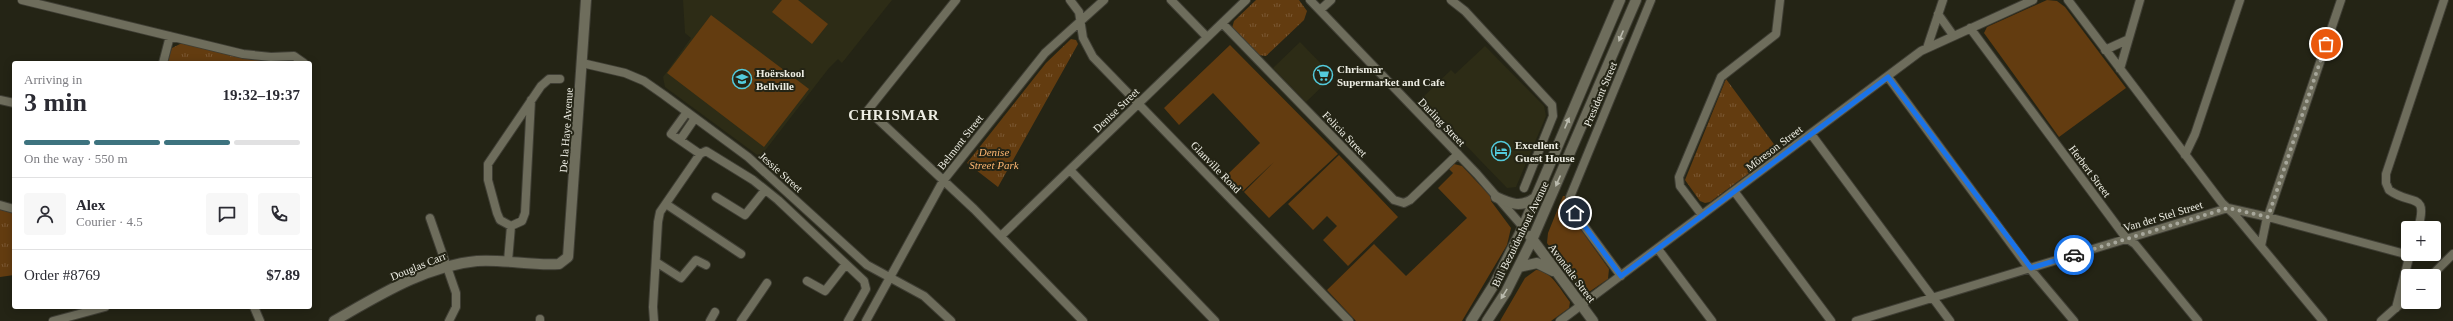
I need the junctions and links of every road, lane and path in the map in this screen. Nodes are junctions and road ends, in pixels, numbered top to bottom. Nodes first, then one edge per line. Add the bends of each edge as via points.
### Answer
1 (22, 0) edge
2 (586, 0) edge
3 (956, 0) edge
4 (1070, 0) edge
5 (1104, 0) edge
6 (1171, 0) edge
7 (1246, 0) edge
8 (1310, 0) edge
9 (1331, 0) edge
10 (1451, 0) edge
11 (1620, 0) edge
12 (1636, 0) edge
13 (1651, 0) edge
14 (1780, 0) edge
15 (1943, 0) edge
16 (2033, 0) edge
17 (2068, 0) edge
18 (2140, 0) edge
19 (2240, 0) edge
20 (2341, 0) edge
21 (2444, 0) edge
22 (1320, 10) junction
23 (1938, 14) junction
24 (1080, 22) junction
25 (1222, 23) junction
26 (1970, 28) junction
27 (1953, 35) junction
28 (170, 36) junction
29 (1207, 37) junction
30 (2127, 40) junction
31 (1927, 48) junction
32 (2105, 50) junction
33 (2111, 57) junction
34 (164, 61) edge
35 (301, 61) edge
36 (582, 63) junction
37 (2120, 69) junction
38 (1888, 77) junction
39 (560, 79) dead end
40 (0, 100) edge
41 (531, 100) junction
42 (12, 103) edge
43 (1139, 103) junction
44 (687, 112) junction
45 (695, 118) junction
46 (680, 121) junction
47 (689, 128) junction
48 (1810, 134) junction
49 (680, 140) junction
50 (700, 154) junction
51 (1458, 154) junction
52 (2185, 155) junction
53 (1070, 170) junction
54 (944, 181) junction
55 (1524, 188) dead end
56 (765, 190) junction
57 (1734, 191) junction
58 (716, 197) dead end
59 (1496, 197) junction
60 (1536, 198) junction
61 (666, 204) junction
62 (0, 205) edge
63 (12, 208) edge
64 (2228, 208) junction
65 (1702, 215) junction
66 (2268, 217) junction
67 (430, 218) dead end
68 (2420, 221) edge
69 (511, 226) junction
70 (1523, 227) junction
71 (1001, 236) junction
72 (2126, 238) junction
73 (1532, 240) junction
74 (2261, 246) junction
75 (1658, 249) junction
76 (2401, 252) edge
77 (741, 254) dead end
78 (2453, 254) edge
79 (566, 260) joint
80 (508, 261) junction
81 (656, 262) junction
82 (846, 264) junction
83 (706, 265) dead end
84 (2449, 265) edge
85 (446, 266) junction
86 (1519, 267) junction
87 (2031, 268) junction
88 (1558, 274) junction
89 (1621, 276) junction
90 (890, 279) junction
91 (807, 281) dead end
92 (767, 283) dead end
93 (2401, 292) edge
94 (1931, 298) junction
95 (2401, 303) edge
96 (1582, 305) junction
97 (2396, 308) junction
98 (98, 309) edge
99 (255, 309) edge
100 (716, 312) dead end
101 (53, 321) edge
102 (260, 321) edge
103 (334, 321) edge
104 (448, 321) edge
105 (654, 321) edge
106 (710, 321) edge
107 (741, 321) edge
108 (848, 321) edge
109 (866, 321) edge
110 (951, 321) edge
111 (1083, 321) edge
112 (1215, 321) edge
113 (1349, 321) edge
114 (1471, 321) edge
115 (1487, 321) edge
116 (1560, 321) edge
117 (1593, 321) edge
118 (1712, 321) edge
119 (1831, 321) edge
120 (1856, 321) edge
121 (1950, 321) edge
122 (2074, 321) edge
123 (2198, 321) edge
124 (2323, 321) edge
125 (2381, 321) edge

1 - 28 street
2 - 36 main road, De la Haye Avenue
3 - 54 street via 868,110
4 - 24 street, Glanville Road via 1078,12
5 - 24 street, Belmont Street
6 - 29 street
7 - 25 street, Denise Street
8 - 22 street, Darling Street
9 - 22 street
10 - 55 street via 1465,11 1552,105 1553,116
60 -> 11 main road, Bill Bezuidenhout Avenue
12 -> 73 main road, Bill Bezuidenhout Avenue
13 - 89 street, President Street via 1570,197 1571,207
14 - 65 street via 1776,34 1721,77 1680,177 1680,186
15 - 23 street
16 - 26 street, Môreson Street
17 - 32 street
18 - 30 street
19 - 52 street via 2196,134
20 - 66 street
21 - 68 street via 2386,174 2389,190 2422,207
22 - 51 street, Darling Street
23 - 27 street
23 - 31 street
24 - 43 street, Glanville Road via 1082,38 1091,54
24 - 54 street, Belmont Street via 1045,53
25 - 29 street, Denise Street
25 - 51 street, Felicia Street via 1394,200 1400,203 1410,200
26 - 27 street, Môreson Street
26 - 72 street, Herbert Street
27 - 31 street, Môreson Street
28 - 34 street
28 - 35 street via 243,54 294,56
29 - 43 street, Denise Street
30 - 32 street
30 - 33 street via 2120,51
30 - 37 street
31 - 38 street, Môreson Street
32 - 33 street
33 - 37 street
36 - 44 street, Jessie Street via 611,68 644,81
36 - 79 main road, De la Haye Avenue via 570,252
37 - 52 street
38 - 48 street, Môreson Street
38 - 87 street
39 - 41 street via 545,81
40 - 42 street
41 - 69 street via 525,213 522,221
41 - 69 street via 494,154 487,171 500,220
43 - 53 street, Denise Street
43 - 113 street, Glanville Road
44 - 45 street, Jessie Street
44 - 46 street
45 - 47 street
45 - 90 street, Jessie Street via 748,157 868,266
46 - 47 street
46 - 49 street via 672,134
47 - 49 street
48 - 57 street, Môreson Street
48 - 94 street
49 - 50 street
50 - 56 street via 710,152
50 - 61 street
51 - 59 street, Darling Street
52 - 64 street
53 - 71 street, Denise Street
53 - 112 street
54 - 71 street
54 - 90 street, Belmont Street
56 - 58 street via 745,215
56 - 82 street
57 - 65 street, Môreson Street
57 - 119 street
59 - 60 main road via 1510,204 1520,205
59 - 70 street, Darling Street
60 - 70 main road, Bill Bezuidenhout Avenue
61 - 77 street
61 - 81 street via 660,212 658,222
62 - 63 street
64 - 66 street, Van der Stel Street
64 - 72 street, Van der Stel Street
64 - 74 street
65 - 75 street, Môreson Street
66 - 74 street
66 - 76 street, Van der Stel Street
67 - 85 street
69 - 80 street
70 - 73 main road, Avondale Street
70 - 114 main road, Bill Bezuidenhout Avenue via 1495,283
71 - 111 street
72 - 87 street, Van der Stel Street
72 - 123 street, Herbert Street via 2135,244
73 - 86 main road, Bill Bezuidenhout Avenue
73 - 88 main road, Avondale Street
74 - 124 street
75 - 89 street, Môreson Street
75 - 118 street
78 - 84 street
79 - 80 main road, Douglas Carr via 555,264
80 - 85 main road, Douglas Carr via 477,261
81 - 83 street via 681,278 696,260
81 - 105 street via 652,316
82 - 91 street via 825,291
82 - 108 street via 866,285
85 - 103 main road, Douglas Carr via 385,293
85 - 104 street via 456,298 454,311
86 - 88 main road via 1537,263
86 -> 115 main road, Bill Bezuidenhout Avenue
87 - 94 street, Van der Stel Street
87 - 122 street
88 - 96 main road, Avondale Street
89 - 96 street, Môreson Street
90 - 109 street, Belmont Street
90 - 110 street, Jessie Street via 932,301
92 - 107 street
93 - 97 street
94 - 120 street, Van der Stel Street
94 - 121 street
95 - 97 street
96 - 116 street, Môreson Street
96 - 117 main road, Avondale Street
97 - 125 street
98 - 101 street
99 - 102 street
100 - 106 street

